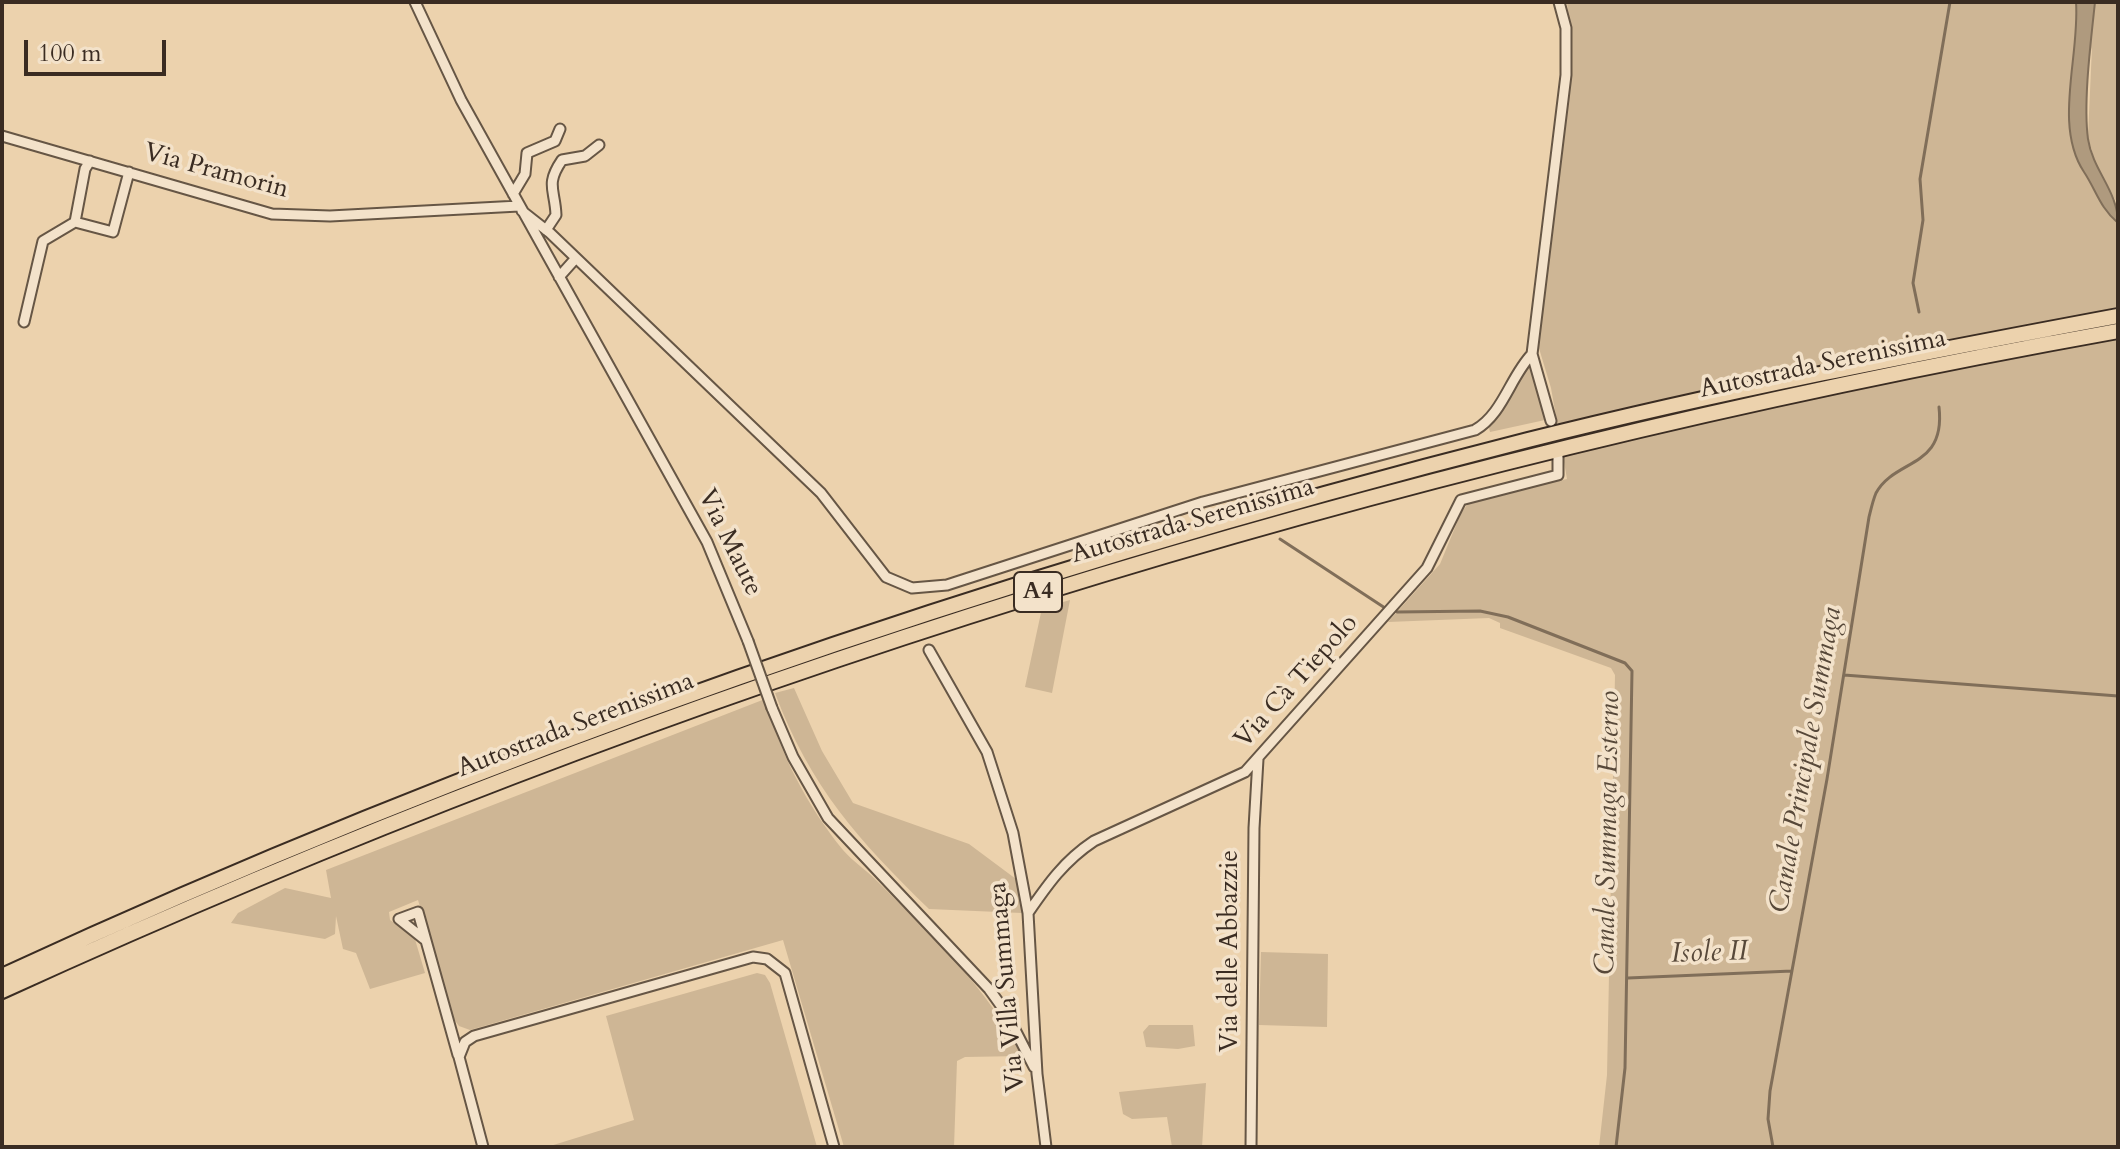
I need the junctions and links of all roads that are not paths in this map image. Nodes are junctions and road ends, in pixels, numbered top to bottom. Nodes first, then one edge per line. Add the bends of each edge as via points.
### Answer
1 (415, 2) edge
2 (1559, 2) edge
3 (560, 129) dead end
4 (2, 136) edge
5 (599, 145) dead end
6 (90, 161) junction
7 (129, 172) junction
8 (513, 194) junction
9 (521, 208) junction
10 (75, 222) junction
11 (546, 230) junction
12 (576, 258) junction
13 (559, 277) junction
14 (2118, 316) edge
15 (24, 322) dead end
16 (2118, 331) edge
17 (1532, 354) junction
18 (1551, 421) dead end
19 (1558, 457) dead end
20 (929, 650) dead end
21 (1258, 756) junction
22 (1028, 913) junction
23 (425, 940) dead end
24 (2, 976) edge
25 (2, 991) edge
26 (1035, 1024) junction
27 (1014, 1027) junction
28 (459, 1057) junction
29 (1037, 1074) junction
30 (483, 1147) edge
31 (834, 1147) edge
32 (1046, 1147) edge
33 (1251, 1147) edge

1 - 8 street, Via Maute
2 - 17 street via 1566,28 1566,75
3 - 8 street via 555,141 527,153 525,174
4 - 6 street, Via Pramorin
5 - 11 street via 585,156 562,160 553,174 556,215
6 - 7 street, Via Pramorin
6 - 10 street
7 - 9 street, Via Pramorin via 290,216
7 - 10 street via 113,232
8 - 9 street, Via Maute
9 - 11 street
9 - 13 street, Via Maute
10 - 15 street via 43,241
11 - 12 street
12 - 13 street
12 - 17 street via 821,493 886,577 912,588 947,585 1203,502 1475,430 1486,424
13 - 27 street, Via Maute, bridge via 712,551 793,757 828,818 969,967
14 - 24 highway, Autostrada Serenissima / A4 via 1783,382 1531,439 1013,585 521,755 279,852
16 - 25 highway, Autostrada Serenissima / A4 via 1801,393 1539,453 1291,517 1018,598 535,765 287,865
17 - 18 street
19 - 21 street, Via Cà Tiepolo via 1558,475 1477,494 1455,506 1427,568
20 - 22 street, Via Villa Summaga via 987,752 1013,833
21 - 22 street, Via Cà Tiepolo via 1233,779 1074,854
21 - 33 street, Via delle Abbazzie
22 - 26 street, Via Villa Summaga
23 - 28 street
26 - 27 street
26 - 29 street, Via Villa Summaga
27 - 29 street, Via Maute
28 - 30 street
28 - 31 street via 474,1036 753,957 767,959 785,973
29 - 32 street, Via Villa Summaga

